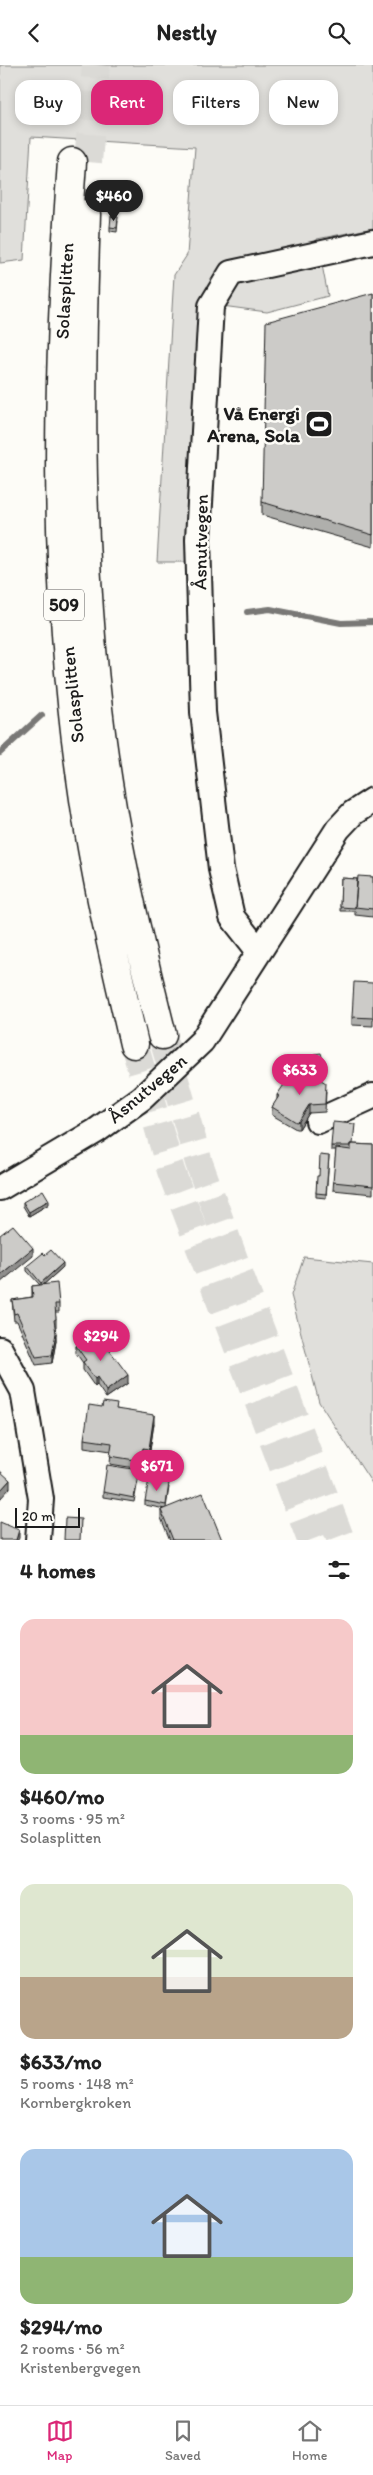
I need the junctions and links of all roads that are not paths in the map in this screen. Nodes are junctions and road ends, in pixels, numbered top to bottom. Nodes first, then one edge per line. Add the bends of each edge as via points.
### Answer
1 (373, 242) edge
2 (373, 800) edge
3 (258, 950) junction
4 (162, 1035) tunnel mouth
5 (134, 1044) tunnel mouth
6 (373, 1096) edge
7 (318, 1121) dead end
8 (0, 1188) edge
9 (0, 1349) edge
10 (38, 1540) edge

1 - 3 street, Åsnutvegen via 230,273 211,306 198,539 203,712 214,822 232,917
2 - 3 street, Åsnutvegen via 353,813 338,829
3 - 8 street, Åsnutvegen via 202,1041 142,1098 96,1131
4 - 5 highway, Solasplitten / 509 via 128,897 108,781 93,647 82,433 80,162 64,280 58,443 61,558 82,786 102,903
6 - 7 street
9 - 10 street via 23,1391 41,1499

